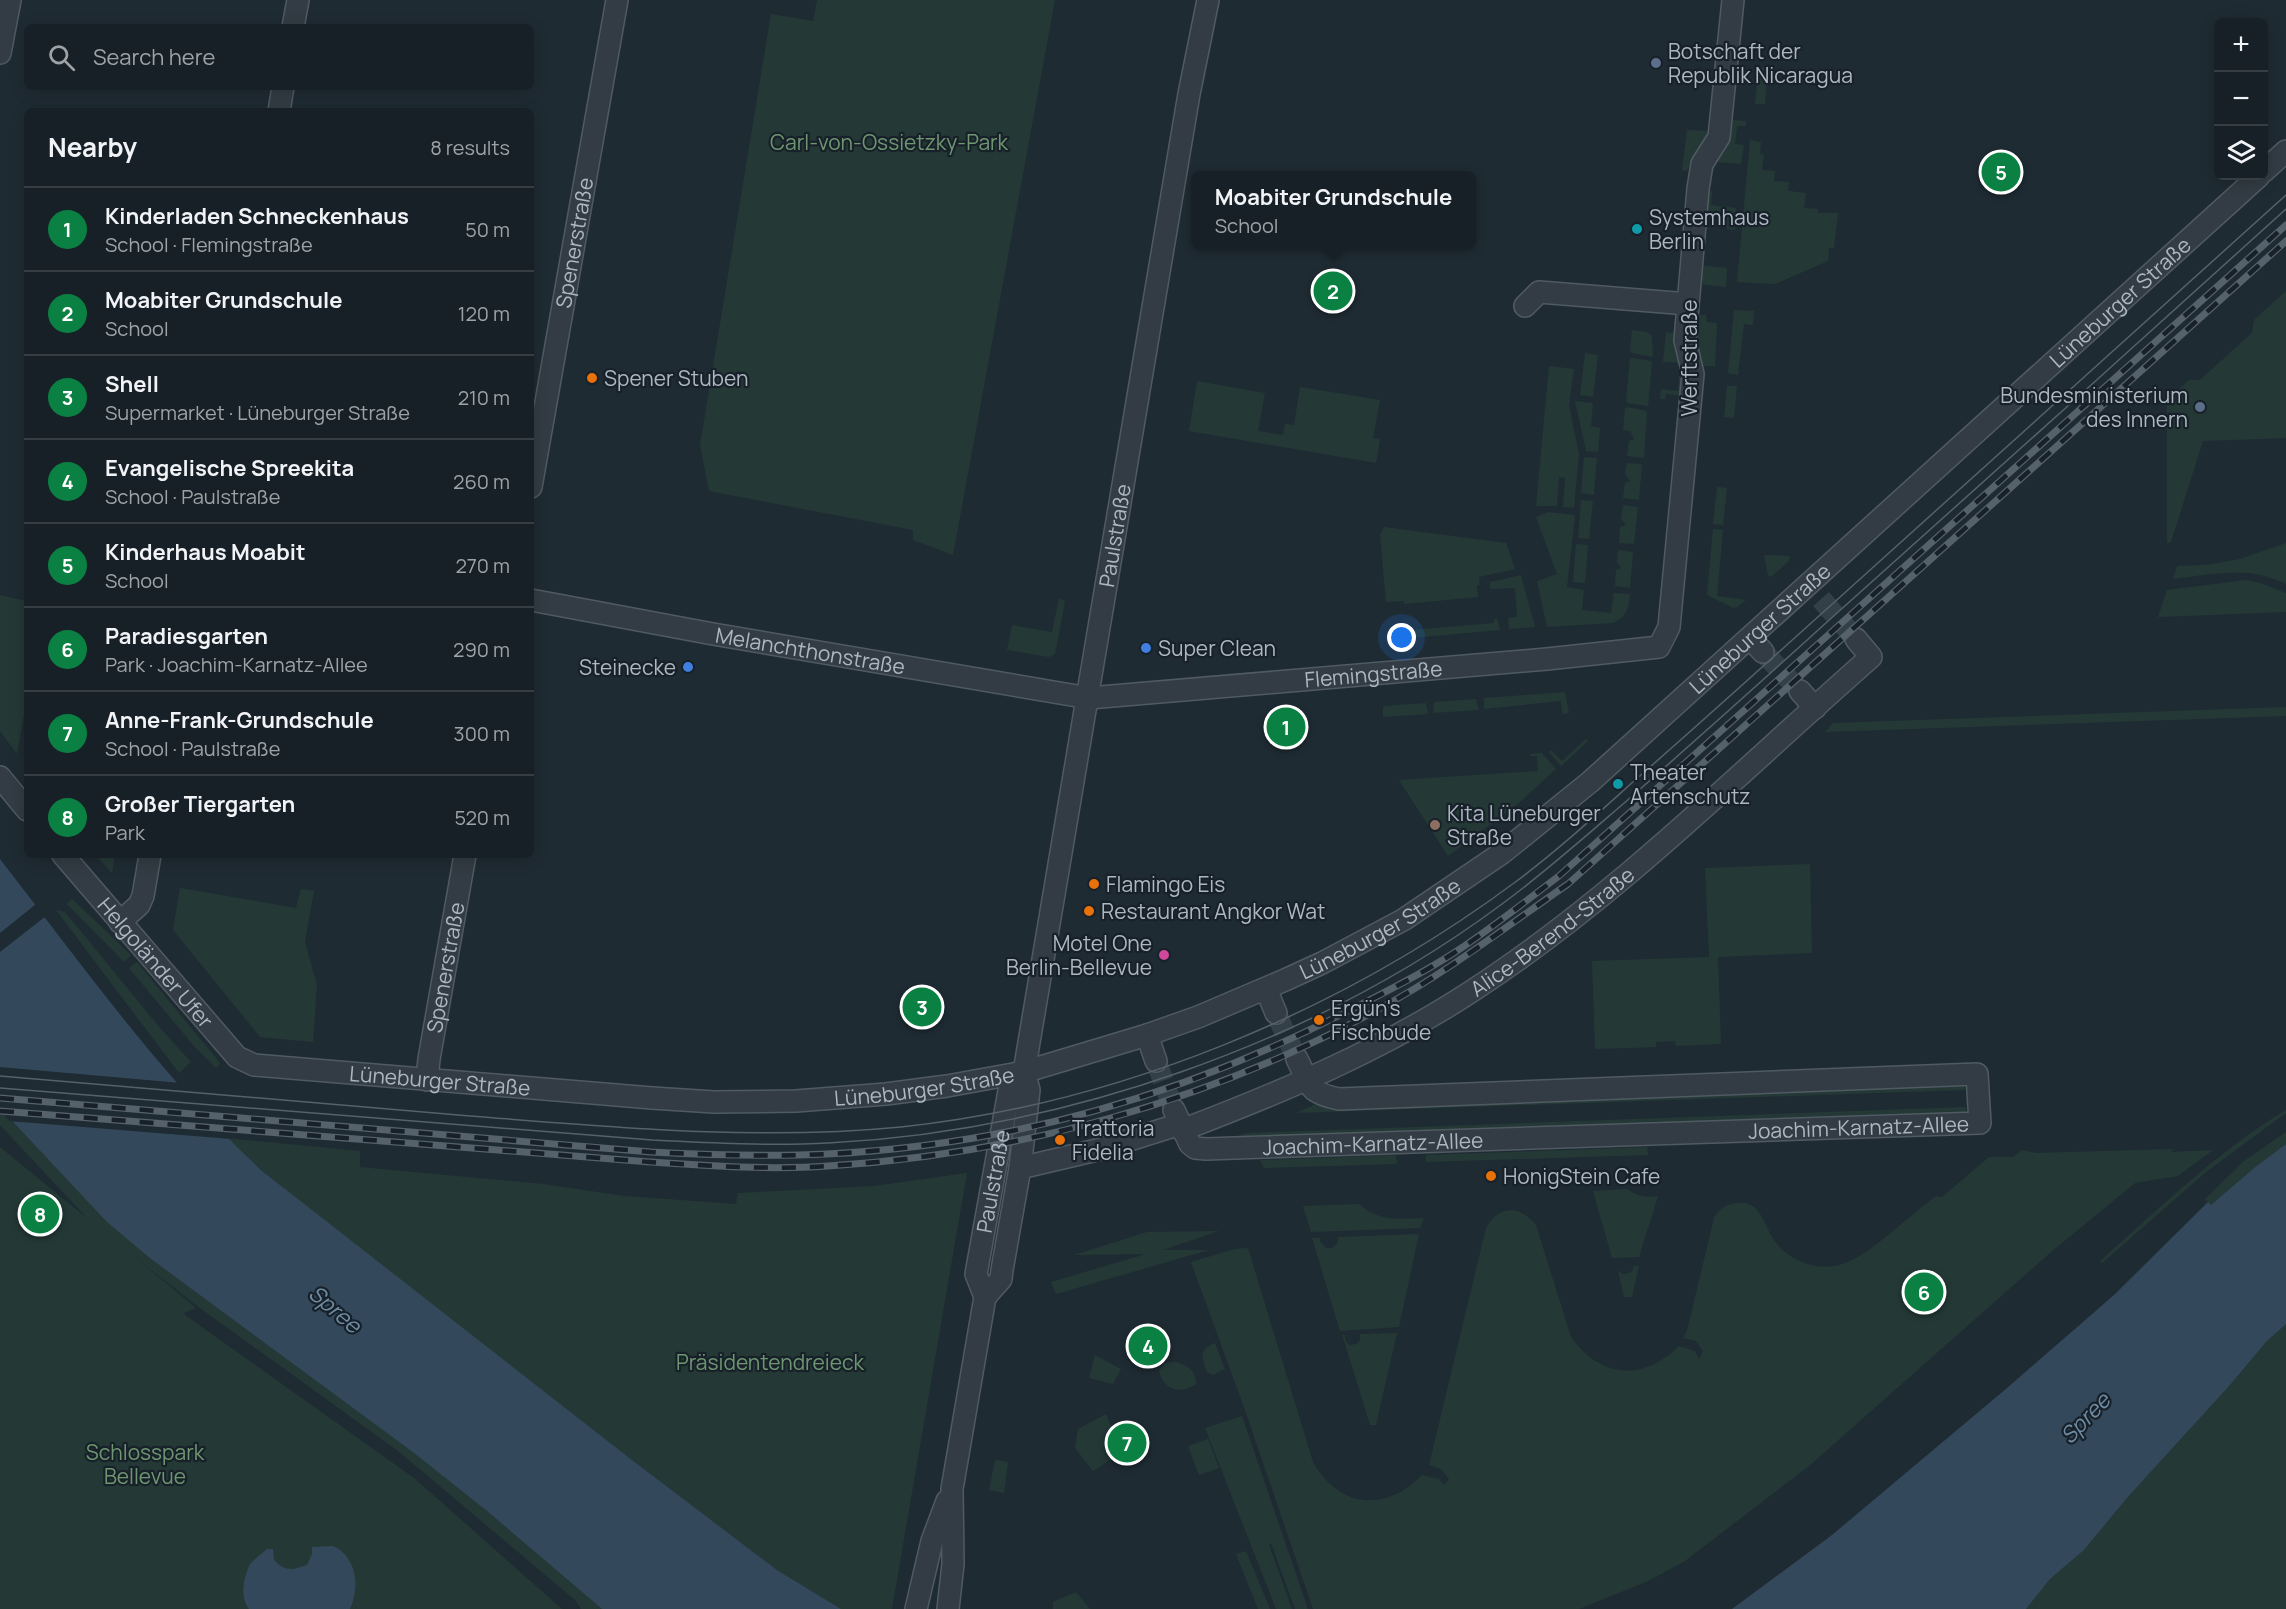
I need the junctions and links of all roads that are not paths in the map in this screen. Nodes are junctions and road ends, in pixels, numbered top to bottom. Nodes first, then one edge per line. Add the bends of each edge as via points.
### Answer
1 (10, 0) edge
2 (298, 0) edge
3 (617, 0) edge
4 (1208, 0) edge
5 (1733, 0) edge
6 (294, 24) edge
7 (0, 53) edge
8 (282, 90) edge
9 (280, 108) edge
10 (2286, 151) edge
11 (2268, 167) edge
12 (2255, 180) edge
13 (1688, 304) junction
14 (1525, 306) dead end
15 (534, 470) edge
16 (534, 601) edge
17 (1856, 639) tunnel mouth
18 (1659, 647) joint
19 (1800, 691) tunnel mouth
20 (1089, 698) junction
21 (1815, 708) junction
22 (0, 777) edge
23 (24, 806) edge
24 (66, 858) edge
25 (149, 858) edge
26 (464, 858) edge
27 (120, 922) junction
28 (1266, 989) junction
29 (1276, 1013) tunnel mouth
30 (1147, 1035) junction
31 (1297, 1059) tunnel mouth
32 (1156, 1061) tunnel mouth
33 (254, 1065) joint
34 (1024, 1072) junction
35 (427, 1080) junction
36 (1308, 1080) junction
37 (1179, 1122) junction
38 (1020, 1168) junction
39 (985, 1297) junction
40 (952, 1489) junction
41 (916, 1609) edge
42 (948, 1609) edge

1 - 7 street
2 - 6 street
3 - 15 street, Spenerstraße
4 - 20 street, Paulstraße
5 - 13 street, Werftstraße via 1719,137 1701,164
8 - 9 street
10 - 11 street
12 - 28 street, Lüneburger Straße via 1757,645 1590,782 1502,853 1403,920
13 - 14 street via 1539,292
13 - 18 street, Werftstraße via 1685,340 1693,374 1669,627
16 - 20 street, Melanchthonstraße
17 - 21 street, Alice-Berend-Straße via 1871,657
18 - 20 street, Flemingstraße
19 - 21 street
20 - 34 street, Paulstraße
21 - 36 street, Alice-Berend-Straße via 1705,808 1567,924 1510,966 1434,1014
22 - 23 street
24 - 27 street, Helgoländer Ufer
25 - 27 street via 139,905
26 - 35 street, Spenerstraße
27 - 33 street, Helgoländer Ufer via 237,1057
28 - 29 street
28 - 30 street, Lüneburger Straße
30 - 32 street
30 - 34 street, Lüneburger Straße
31 - 36 street, Joachim-Karnatz-Allee
33 - 35 street, Lüneburger Straße
34 - 35 street, Lüneburger Straße via 886,1094 766,1102 704,1102
34 - 38 street, Paulstraße via 1029,1090
34 - 39 street, Paulstraße via 1008,1091 976,1274
36 - 37 street, Alice-Berend-Straße
36 - 37 street, Joachim-Karnatz-Allee via 1318,1095 1340,1099 1977,1074 1980,1123 1246,1149 1195,1148
37 - 38 street via 1101,1149
38 - 39 street, Paulstraße via 1000,1279
39 - 40 street, Paulstraße
40 - 41 street, Paulstraße via 932,1541
40 - 42 street, Paulstraße via 953,1564

